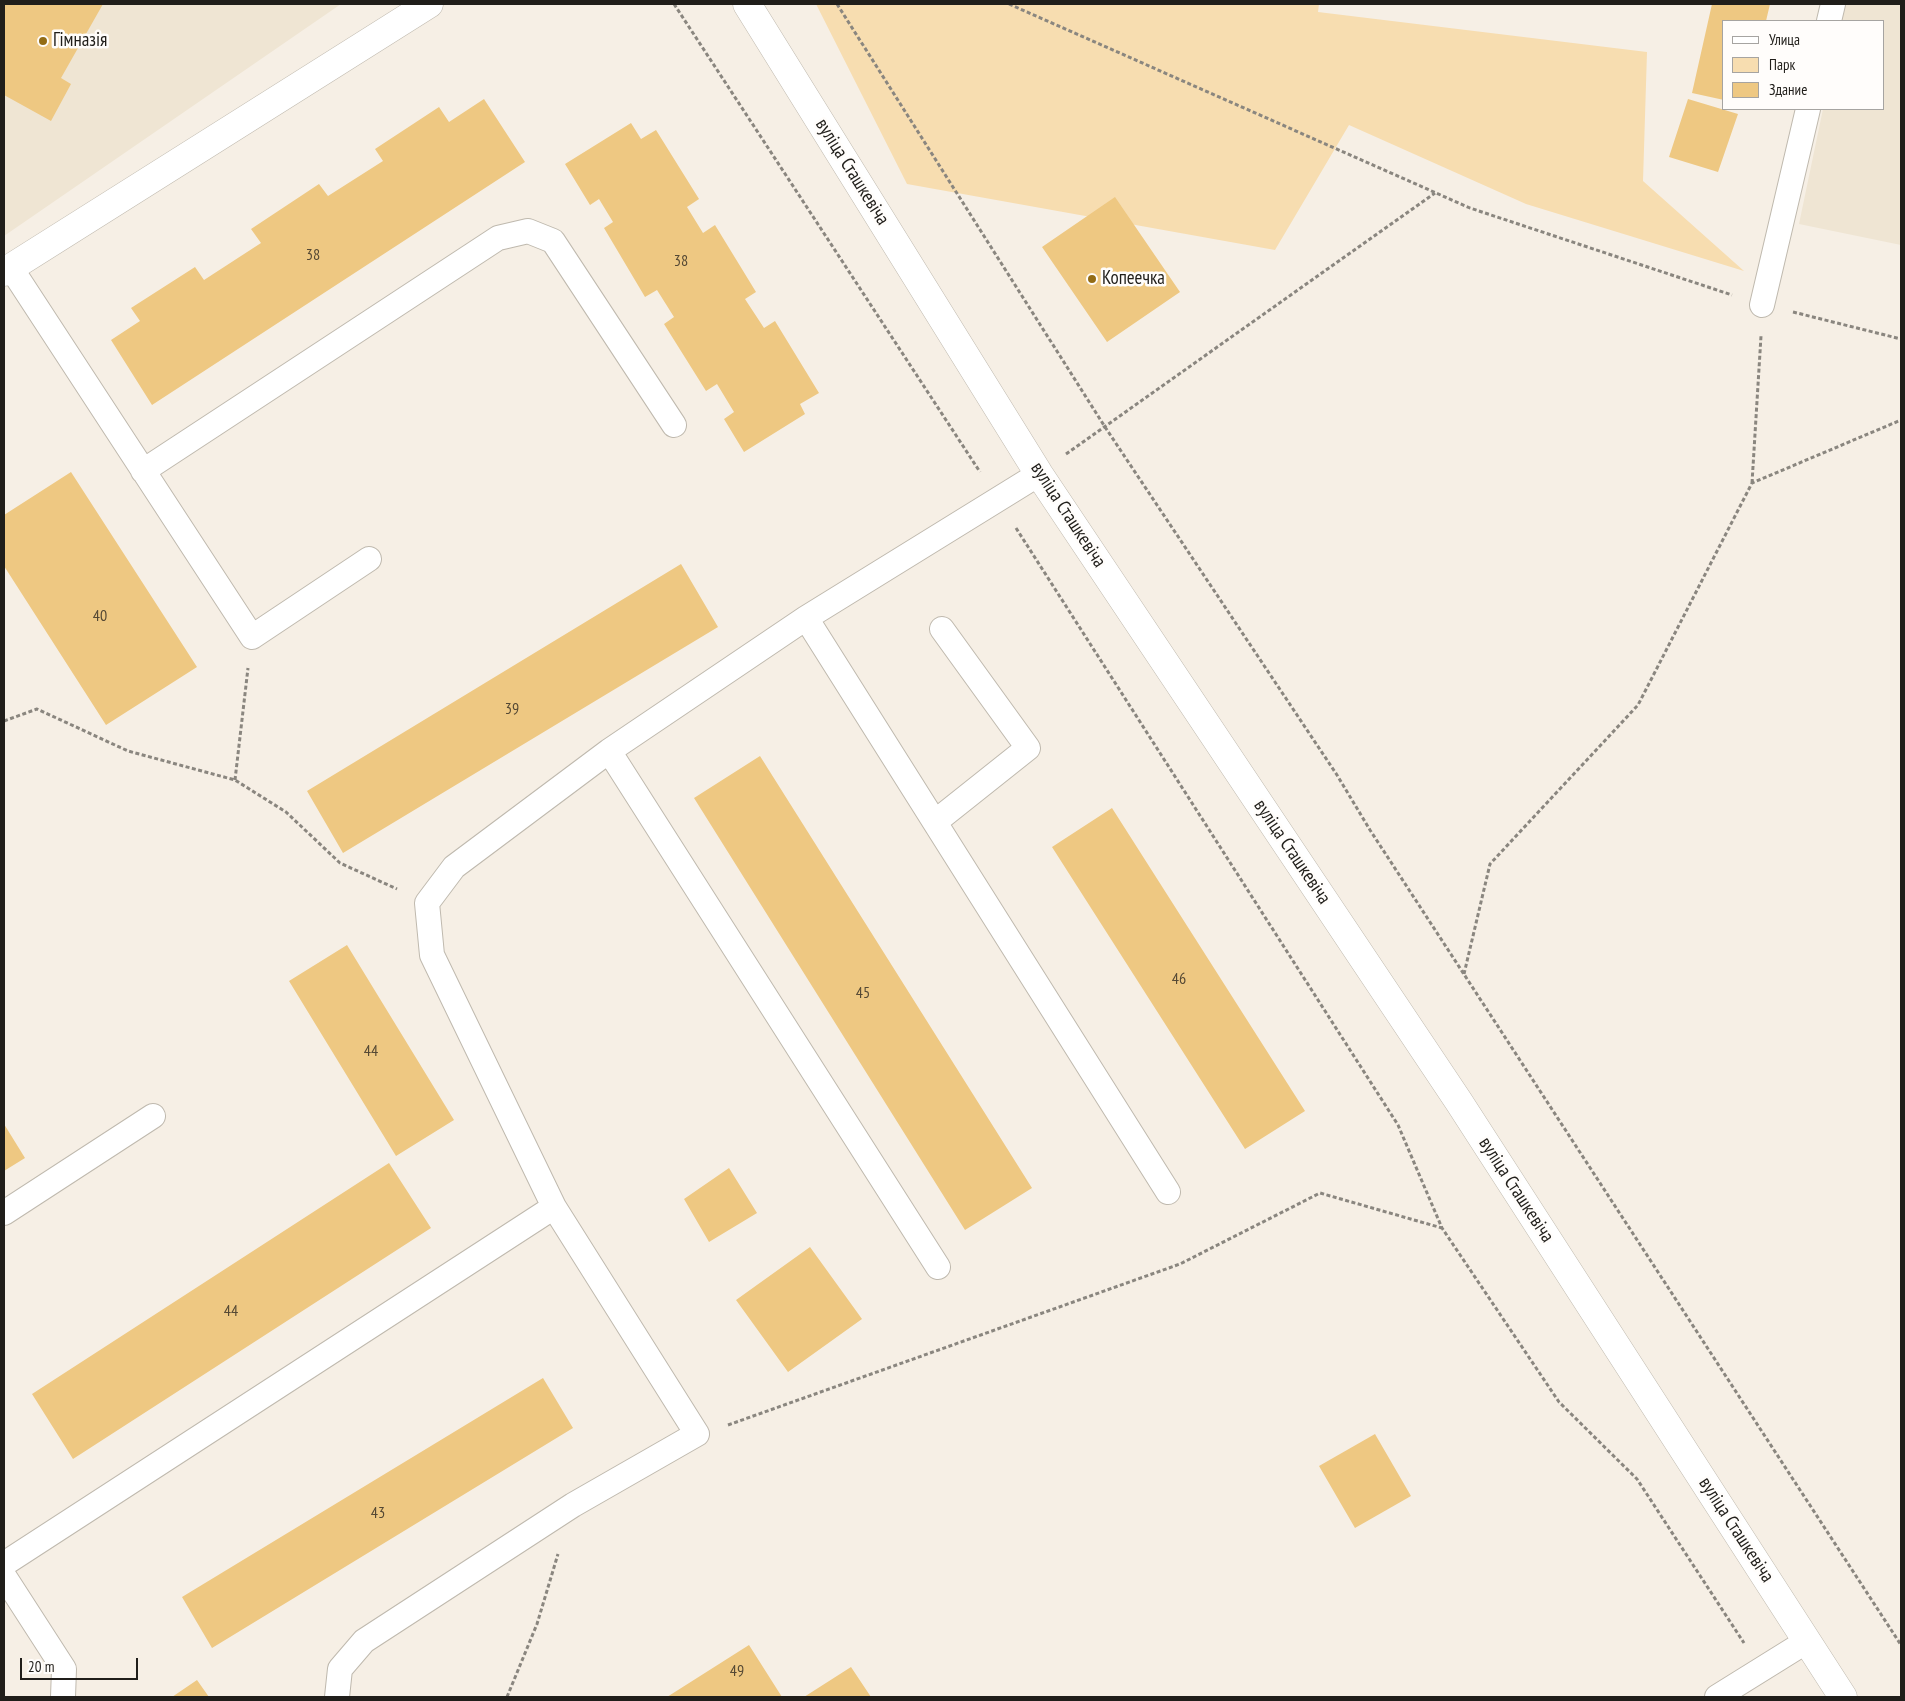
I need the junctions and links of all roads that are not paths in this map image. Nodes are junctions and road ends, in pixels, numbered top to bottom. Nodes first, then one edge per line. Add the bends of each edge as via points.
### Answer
1 (429, 4) edge
2 (747, 4) edge
3 (1833, 4) edge
4 (1828, 20) edge
5 (1808, 110) edge
6 (7, 270) edge
7 (1762, 305) road end
8 (674, 425) dead end
9 (143, 471) junction
10 (1039, 474) junction
11 (369, 559) dead end
12 (806, 618) junction
13 (942, 629) dead end
14 (610, 751) junction
15 (935, 822) junction
16 (153, 1116) dead end
17 (1168, 1192) dead end
18 (554, 1207) junction
19 (4, 1213) edge
20 (938, 1267) dead end
21 (4, 1564) edge
22 (4, 1576) edge
23 (1807, 1641) junction
24 (63, 1697) edge
25 (337, 1697) edge
26 (1717, 1697) edge
27 (1842, 1697) edge

1 - 6 street
2 - 10 street, вуліца Сташкевіча
3 - 4 lane
5 - 7 lane
6 - 9 lane
8 - 9 lane via 553,241 528,231 498,238
9 - 11 lane via 252,637
10 - 12 lane
10 - 23 street, вуліца Сташкевіча via 1459,1102
12 - 14 lane
12 - 15 lane
13 - 15 lane via 1028,748
14 - 18 lane via 454,867 427,903 432,955
14 - 20 lane
15 - 17 lane
16 - 19 lane
18 - 21 lane
18 - 25 lane via 696,1434 573,1505 364,1641 340,1669
22 - 24 lane via 64,1669
23 - 26 lane
23 - 27 street, вуліца Сташкевіча

